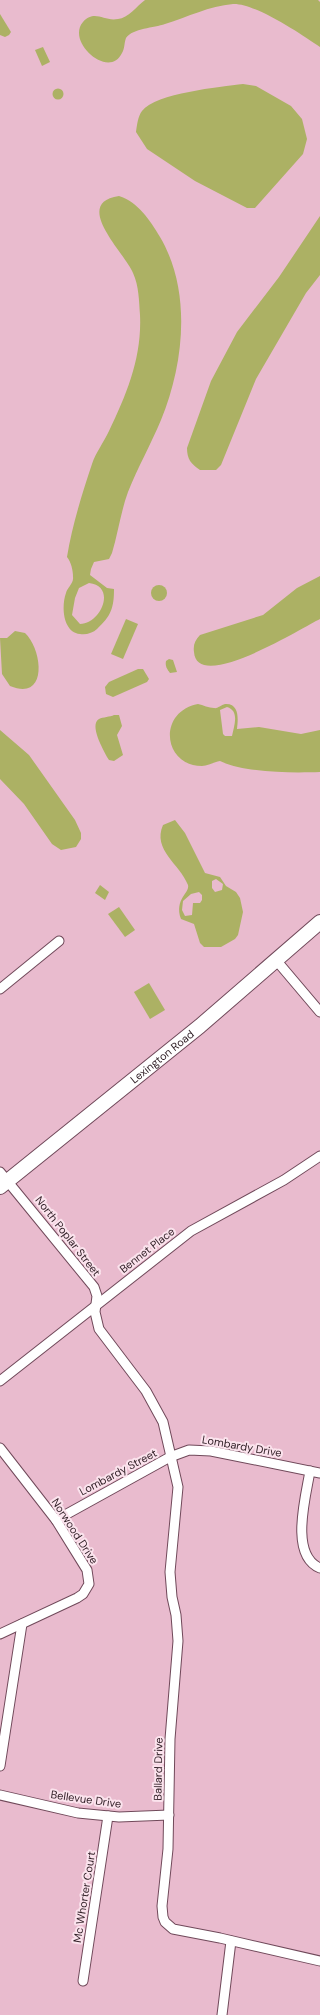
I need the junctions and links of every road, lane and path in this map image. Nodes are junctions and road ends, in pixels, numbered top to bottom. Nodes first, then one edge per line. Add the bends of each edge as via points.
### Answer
1 (320, 922) edge
2 (59, 941) dead end
3 (276, 960) junction
4 (0, 989) edge
5 (320, 1012) edge
6 (320, 1156) edge
7 (3, 1180) edge
8 (96, 1304) junction
9 (0, 1381) edge
10 (0, 1448) edge
11 (170, 1457) junction
12 (310, 1471) junction
13 (320, 1473) edge
14 (56, 1520) junction
15 (320, 1568) edge
16 (22, 1624) junction
17 (0, 1634) edge
18 (0, 1766) edge
19 (0, 1795) edge
20 (169, 1815) junction
21 (108, 1816) junction
22 (231, 1941) junction
23 (320, 1961) edge
24 (83, 1981) dead end
25 (222, 2015) edge

1 - 3 main road, Lexington Road
2 - 4 street
3 - 5 street
3 - 7 main road, Lexington Road via 200,1026
6 - 8 street, Bennet Place via 289,1177 191,1231
7 - 8 street, North Poplar Street via 94,1287
8 - 9 street, Bennet Place
8 - 11 street, North Poplar Street via 99,1329 159,1412 168,1439
10 - 14 street, Norwood Drive
11 - 12 street, Lombardy Drive via 189,1450 211,1451
11 - 14 street, Lombardy Street
11 - 20 street, Ballard Drive via 178,1495 170,1572 178,1641 170,1739
12 - 13 street, Lombardy Drive
12 - 15 street via 302,1542 306,1557
14 - 16 street, Norwood Drive via 87,1570 89,1584 77,1598
16 - 17 street, Norwood Drive
16 - 18 street
19 - 21 street, Bellevue Drive via 67,1811
20 - 21 street, Bellevue Drive
20 - 22 street, Ballard Drive via 162,1906 165,1922 173,1929
21 - 24 street, Mc Whorter Court
22 - 23 street, Ballard Drive
22 - 25 street

